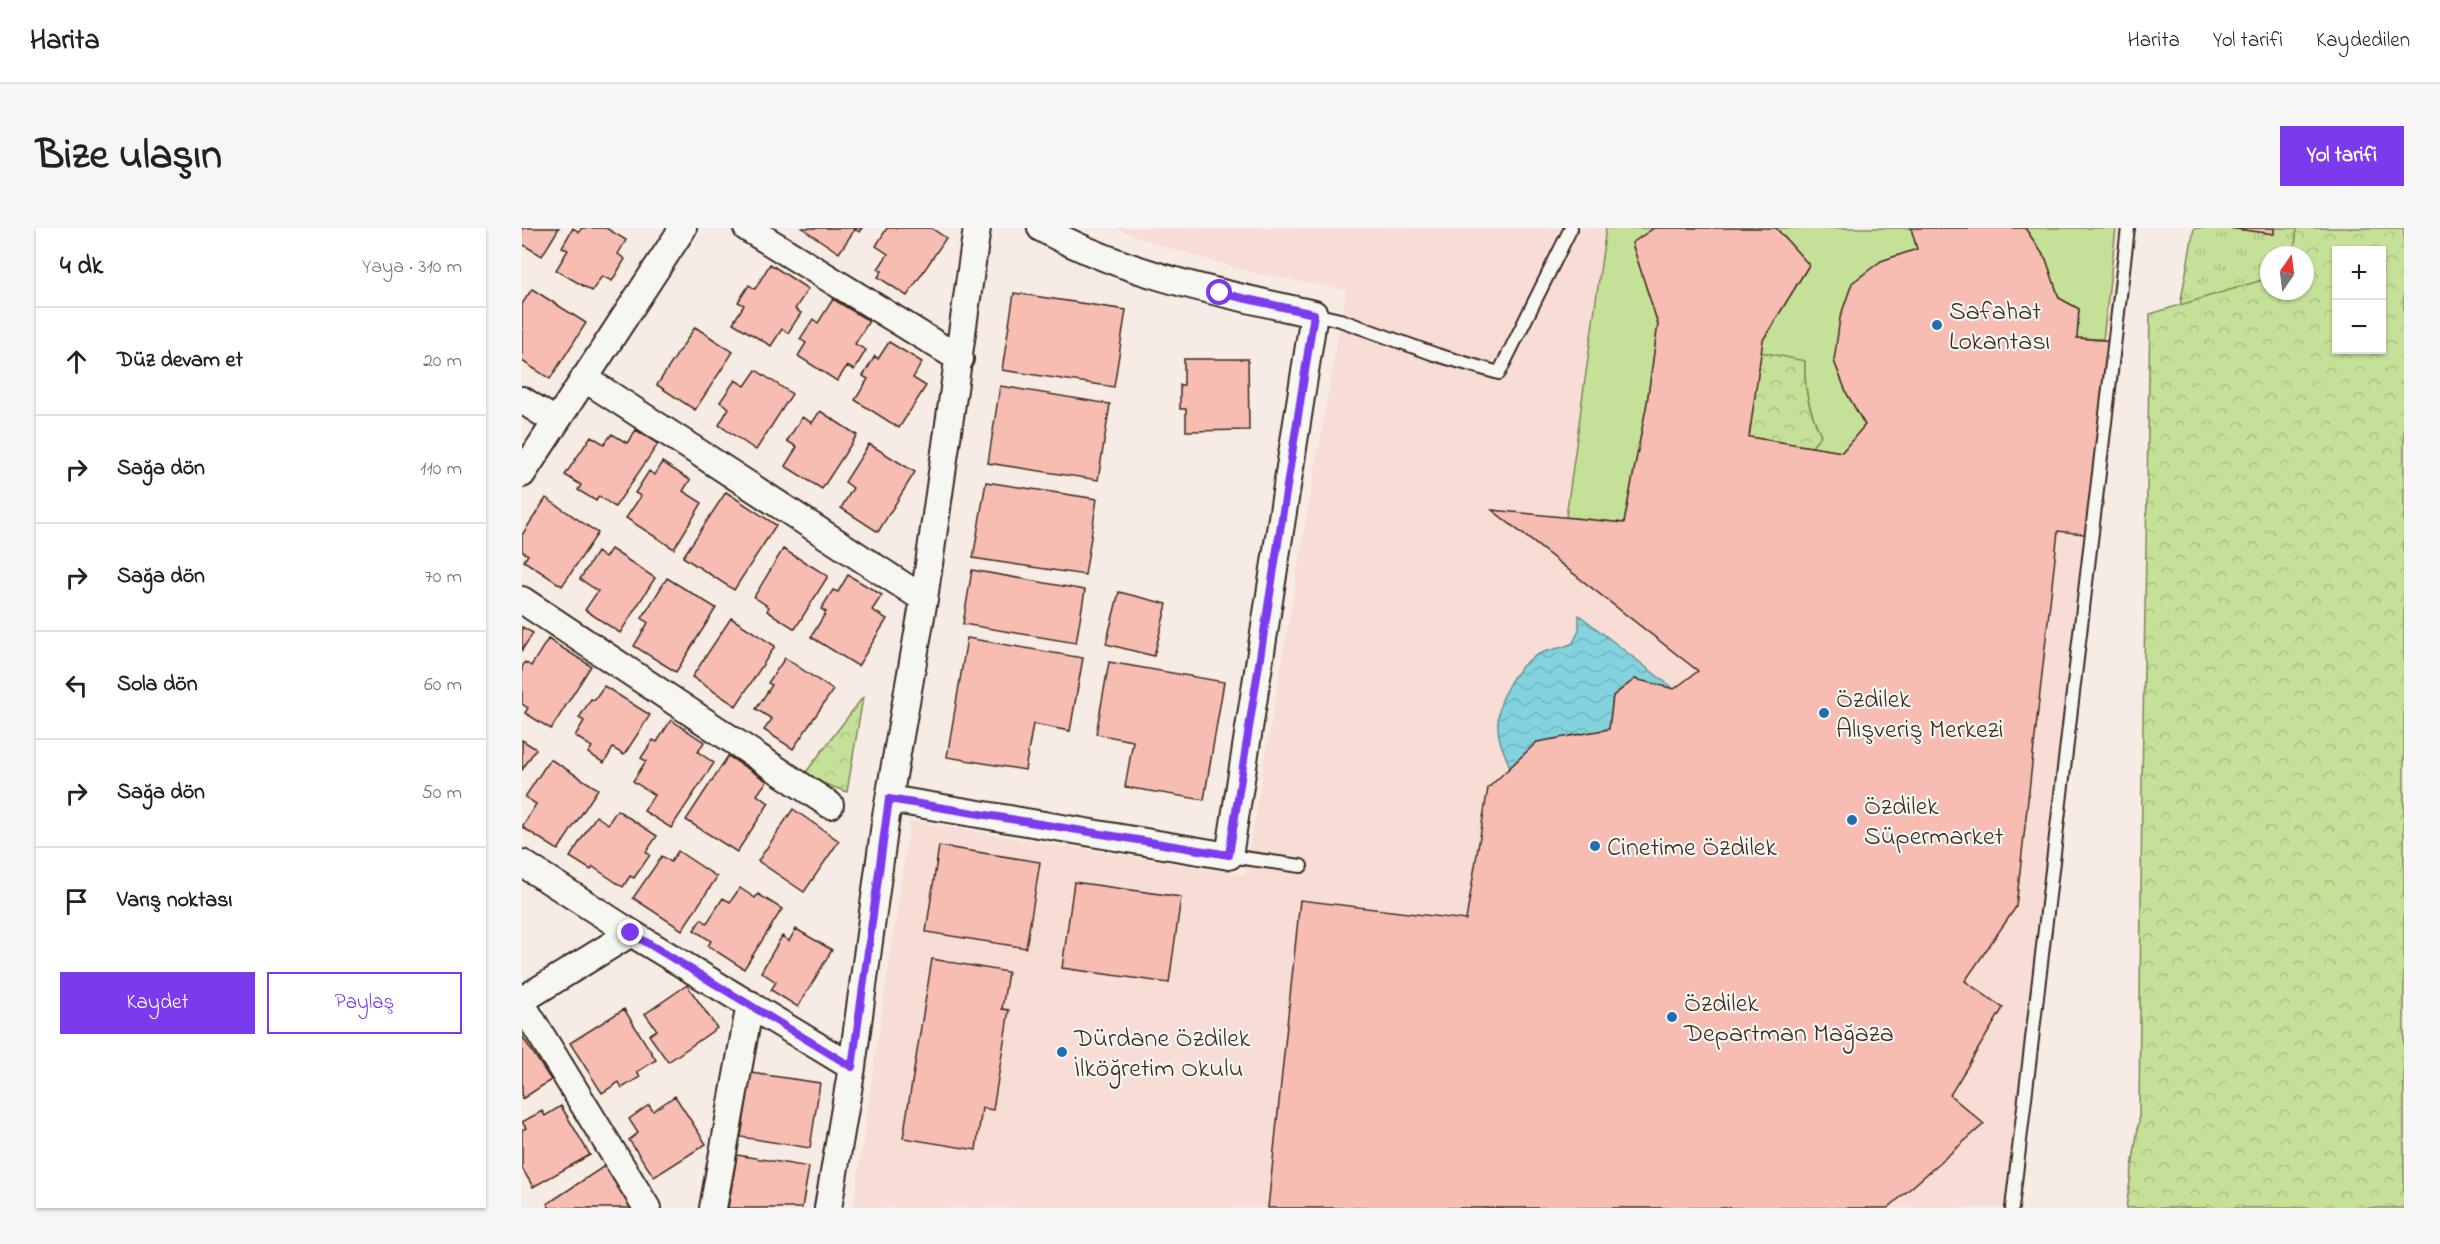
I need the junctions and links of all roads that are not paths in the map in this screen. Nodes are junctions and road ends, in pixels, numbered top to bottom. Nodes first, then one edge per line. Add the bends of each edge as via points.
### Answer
1 (683, 228) edge
2 (747, 228) edge
3 (977, 228) edge
4 (1041, 228) edge
5 (1570, 228) edge
6 (2128, 228) edge
7 (1314, 314) junction
8 (960, 359) junction
9 (584, 378) junction
10 (522, 400) edge
11 (555, 421) junction
12 (522, 474) edge
13 (522, 600) edge
14 (924, 600) junction
15 (889, 799) junction
16 (830, 805) dead end
17 (1229, 855) junction
18 (522, 863) edge
19 (1301, 866) dead end
20 (631, 933) junction
21 (522, 1002) edge
22 (750, 1004) junction
23 (852, 1067) junction
24 (647, 1208) edge
25 (713, 1208) edge
26 (828, 1208) edge
27 (2012, 1208) edge

1 - 9 street
2 - 8 street
3 - 8 street
4 - 7 street via 1070,244 1138,270
5 - 7 lane via 1500,373
6 - 27 lane
7 - 17 street
8 - 14 street
9 - 11 street
9 - 14 street
10 - 11 street
11 - 12 street
13 - 16 street
14 - 15 street
15 - 17 street
15 - 23 street
17 - 19 lane
18 - 20 street
20 - 21 street
20 - 22 street
21 - 24 street
22 - 23 street
22 - 25 street
23 - 26 street

